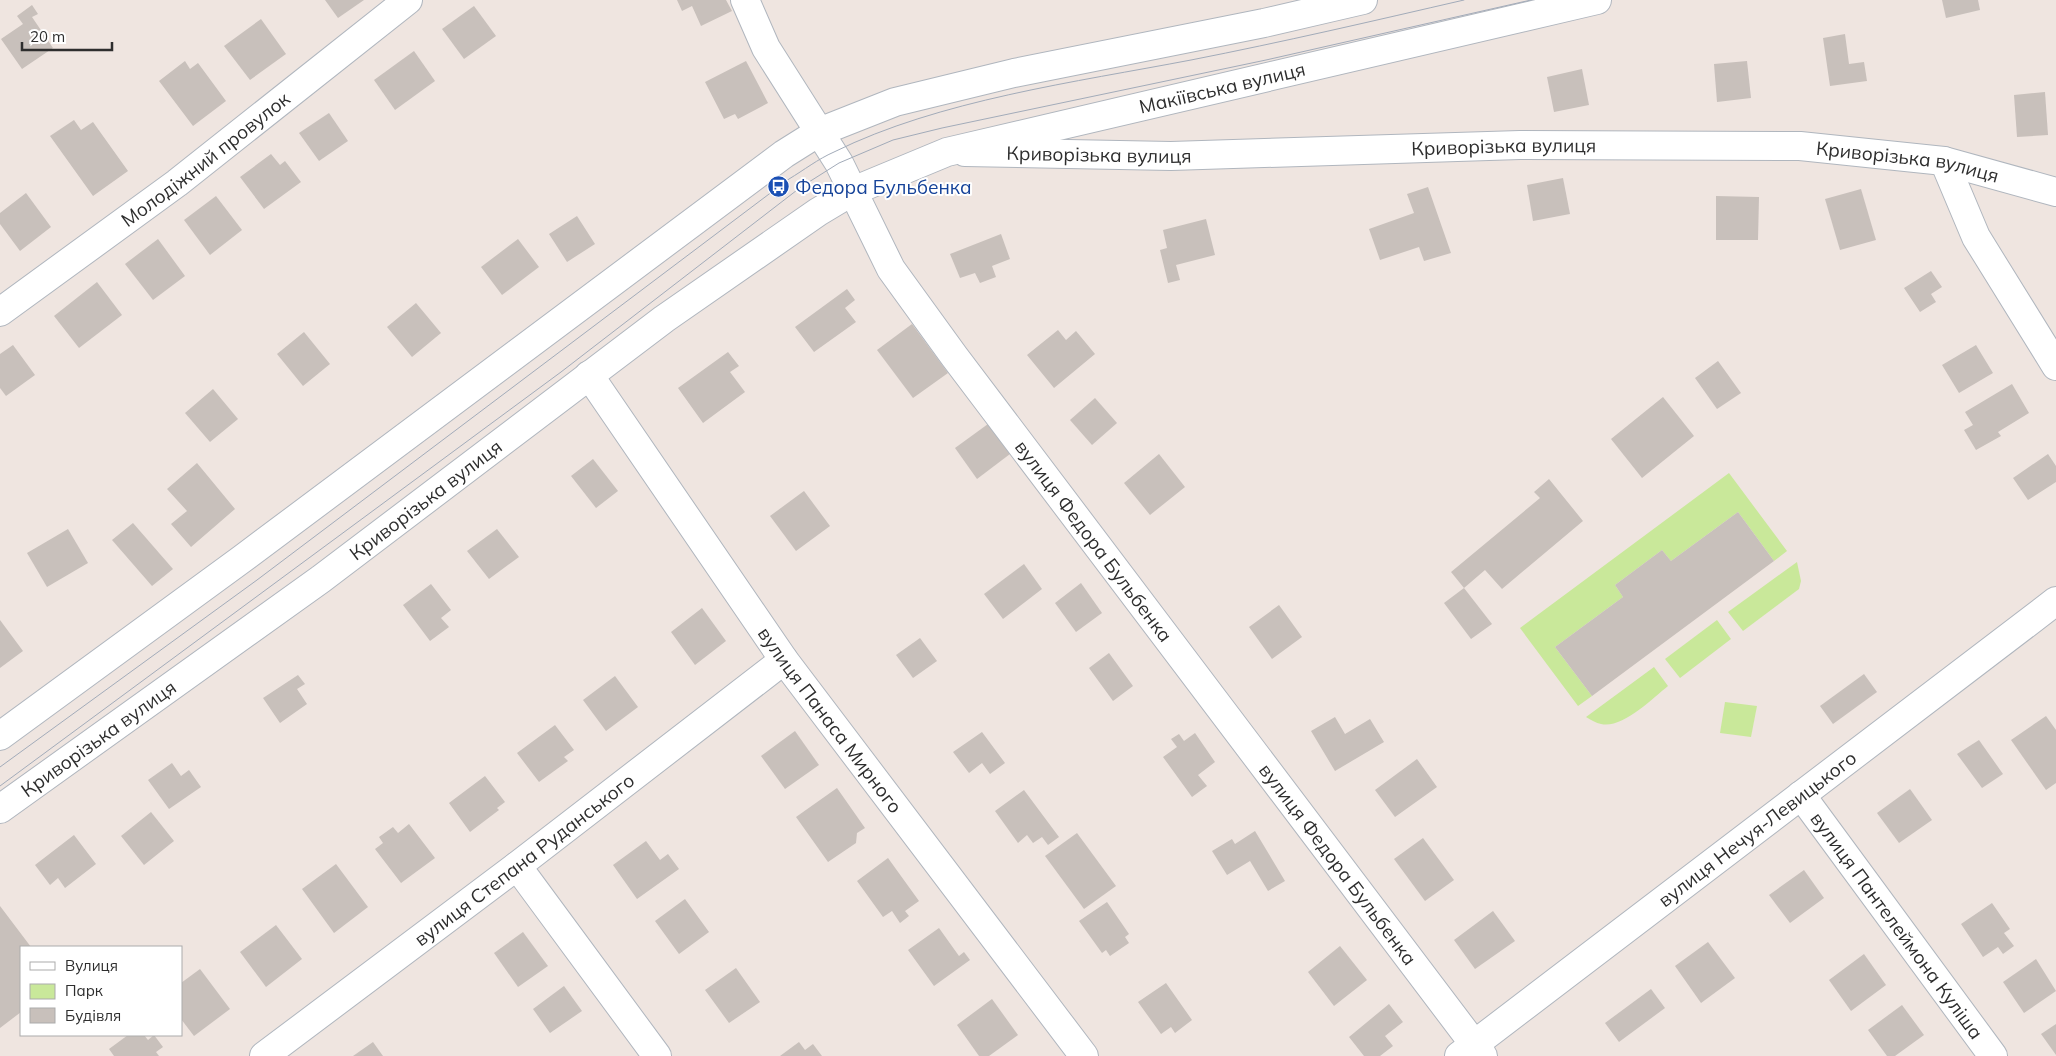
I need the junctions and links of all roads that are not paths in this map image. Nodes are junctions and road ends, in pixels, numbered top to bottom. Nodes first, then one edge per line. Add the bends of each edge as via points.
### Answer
1 (408, 0) edge
2 (745, 0) edge
3 (1363, 0) edge
4 (1596, 0) edge
5 (819, 132) junction
6 (947, 152) junction
7 (1944, 161) junction
8 (853, 191) junction
9 (2056, 192) edge
10 (0, 312) edge
11 (2056, 366) edge
12 (589, 375) junction
13 (2056, 601) edge
14 (784, 660) junction
15 (0, 736) edge
16 (1801, 795) junction
17 (0, 809) edge
18 (517, 866) junction
19 (1472, 1052) edge
20 (264, 1056) edge
21 (657, 1056) edge
22 (1084, 1056) edge
23 (1993, 1056) edge

1 - 10 street, Молодіжний провулок via 177,183
2 - 5 street, вулиця Федора Бульбенка via 766,48
3 - 5 street via 913,97
4 - 6 street, Макіївська вулиця
5 - 8 street, вулиця Федора Бульбенка
5 - 15 street via 784,154
6 - 7 street, Криворізька вулиця via 1172,156 1520,145 1800,146
6 - 8 street, Макіївська вулиця
7 - 9 street, Криворізька вулиця
7 - 11 street via 1976,237
8 - 12 street, Криворізька вулиця via 818,212
8 - 19 street, вулиця Федора Бульбенка via 891,269
12 - 14 street, вулиця Панаса Мирного
12 - 17 street, Криворізька вулиця via 321,579
13 - 16 street, вулиця Нечуя-Левицького
14 - 18 street, вулиця Степана Руданського
14 - 22 street, вулиця Панаса Мирного
16 - 19 street, вулиця Нечуя-Левицького
16 - 23 street, вулиця Пантелеймона Куліша
18 - 20 street, вулиця Степана Руданського
18 - 21 street

